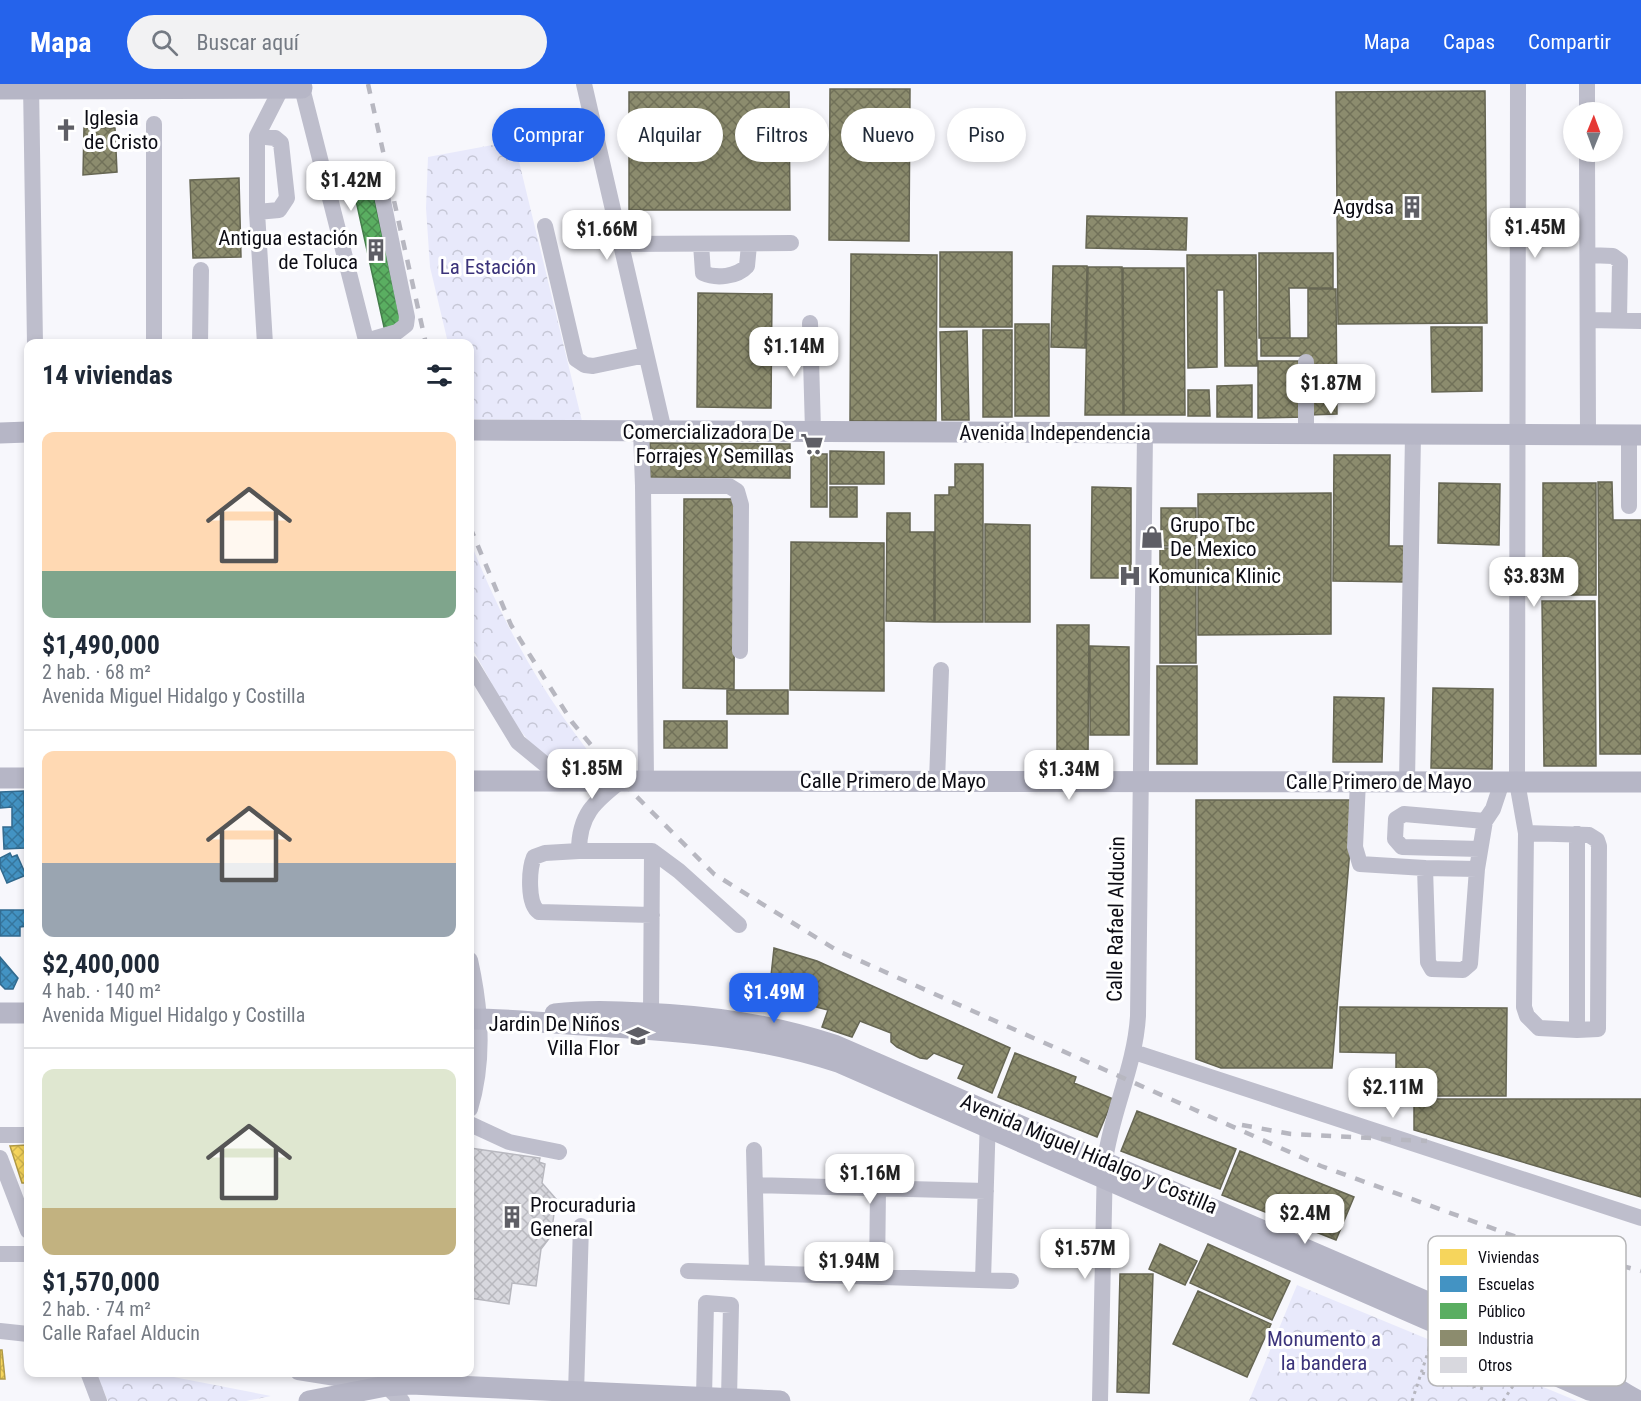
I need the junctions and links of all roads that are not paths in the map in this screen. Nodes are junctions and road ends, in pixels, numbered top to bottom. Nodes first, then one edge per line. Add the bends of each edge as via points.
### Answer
1 (584, 84) edge
2 (1518, 84) edge
3 (1587, 84) edge
4 (31, 87) edge
5 (295, 87) edge
6 (0, 89) edge
7 (1587, 102) edge
8 (153, 124) dead end
9 (257, 136) junction
10 (1587, 162) edge
11 (382, 196) dead end
12 (257, 212) junction
13 (545, 226) dead end
14 (790, 243) dead end
15 (621, 244) junction
16 (701, 244) junction
17 (749, 244) junction
18 (1588, 255) junction
19 (201, 270) dead end
20 (1588, 320) junction
21 (1619, 321) junction
22 (1641, 321) edge
23 (810, 323) dead end
24 (35, 339) edge
25 (154, 339) edge
26 (200, 339) edge
27 (265, 339) edge
28 (366, 339) edge
29 (376, 339) edge
30 (646, 355) junction
31 (1306, 362) dead end
32 (474, 430) edge
33 (641, 430) junction
34 (664, 430) junction
35 (813, 431) junction
36 (24, 432) edge
37 (0, 433) edge
38 (1145, 433) junction
39 (1306, 434) junction
40 (1517, 434) junction
41 (1413, 435) junction
42 (1588, 435) junction
43 (1635, 435) edge
44 (643, 486) junction
45 (1629, 506) dead end
46 (740, 651) dead end
47 (474, 670) edge
48 (941, 670) dead end
49 (0, 778) edge
50 (24, 778) edge
51 (563, 779) junction
52 (646, 780) junction
53 (474, 781) edge
54 (621, 781) junction
55 (937, 781) junction
56 (1140, 781) junction
57 (1358, 782) junction
58 (1407, 782) junction
59 (1509, 782) junction
60 (1641, 782) edge
61 (1485, 821) junction
62 (1526, 833) junction
63 (1480, 849) junction
64 (579, 851) junction
65 (652, 851) junction
66 (1425, 868) junction
67 (1477, 869) junction
68 (652, 915) junction
69 (739, 925) dead end
70 (0, 1013) edge
71 (24, 1013) edge
72 (651, 1013) junction
73 (475, 1019) edge
74 (535, 1021) junction
75 (474, 1039) edge
76 (1134, 1052) junction
77 (474, 1126) edge
78 (988, 1126) junction
79 (0, 1135) edge
80 (24, 1135) edge
81 (754, 1150) dead end
82 (560, 1152) dead end
83 (0, 1158) edge
84 (1104, 1169) junction
85 (755, 1185) junction
86 (878, 1188) junction
87 (986, 1191) junction
88 (8, 1200) edge
89 (1641, 1218) edge
90 (24, 1219) edge
91 (581, 1226) dead end
92 (0, 1254) edge
93 (24, 1254) edge
94 (688, 1271) dead end
95 (757, 1273) junction
96 (877, 1277) junction
97 (983, 1280) junction
98 (1011, 1281) dead end
99 (1428, 1307) edge
100 (0, 1331) edge
101 (24, 1334) edge
102 (90, 1377) edge
103 (339, 1377) edge
104 (386, 1386) junction
105 (1610, 1386) edge
106 (576, 1393) junction
107 (704, 1398) junction
108 (729, 1399) junction
109 (99, 1401) edge
110 (309, 1401) edge
111 (402, 1401) edge
112 (780, 1401) edge
113 (1100, 1401) edge
114 (1639, 1401) edge

1 - 15 street
2 - 40 street
3 - 7 street
4 - 5 main road
4 - 6 main road
4 - 24 street
5 - 9 street
5 - 28 street
8 - 25 street
9 - 12 street
9 - 12 street via 275,138 281,143 287,198 279,210
10 - 18 street
11 - 29 street via 407,317 406,325 397,332
12 - 27 street
13 - 30 street via 576,359 593,366
14 - 17 street
15 - 16 street
15 - 30 street
16 - 17 street
16 - 17 street via 703,273 730,275 747,266
18 - 20 street
18 - 21 street via 1613,256 1620,261
19 - 26 street
20 - 21 street
20 - 42 street
21 - 22 street
23 - 35 street
30 - 34 street
31 - 39 street
32 - 33 main road, Avenida Independencia
33 - 34 main road, Avenida Independencia
33 - 44 street
34 - 35 main road, Avenida Independencia
35 - 38 main road, Avenida Independencia
36 - 37 main road
38 - 39 main road, Avenida Independencia
38 - 56 street, Calle Rafael Alducin
39 - 41 main road, Avenida Independencia
40 - 41 main road, Avenida Independencia
40 - 42 main road, Avenida Independencia
40 - 59 street
41 - 58 street
42 - 43 main road, Avenida Independencia
43 - 45 street
44 - 46 street via 729,486 737,492 741,505
44 - 52 street
47 - 51 street via 518,742
48 - 55 street
49 - 50 main road
51 - 53 main road, Calle Primero de Mayo
51 - 54 main road, Calle Primero de Mayo
52 - 54 main road, Calle Primero de Mayo
52 - 55 main road, Calle Primero de Mayo
54 - 64 street via 600,797 587,814 581,826
55 - 56 main road, Calle Primero de Mayo
56 - 57 main road, Calle Primero de Mayo
56 - 76 street, Calle Rafael Alducin via 1138,1016
57 - 58 main road, Calle Primero de Mayo
57 - 66 street via 1354,847 1360,864
58 - 59 main road, Calle Primero de Mayo
59 - 60 main road, Calle Primero de Mayo
59 - 61 street
59 - 62 street
61 - 63 street
61 - 63 street via 1404,814 1396,819 1395,839 1402,847
62 - 62 street via 1527,1016 1539,1028 1598,1029 1599,846 1593,837 1577,834
63 - 67 street
64 - 65 street
64 - 68 street via 534,857 534,909 545,913
65 - 68 street
65 - 69 street
66 - 67 street
66 - 67 street via 1428,962 1437,971 1463,970 1470,964
68 - 72 street
70 - 71 main road
72 - 74 main road, Avenida Miguel Hidalgo y Costilla via 576,1011
72 - 78 main road, Avenida Miguel Hidalgo y Costilla via 730,1019 795,1032 834,1045
73 - 74 main road, Avenida Miguel Hidalgo y Costilla
73 - 75 street
74 - 78 main road, Avenida Miguel Hidalgo y Costilla via 701,1033 774,1044 838,1062
76 - 84 street, Calle Rafael Alducin via 1110,1131
76 - 89 street
77 - 82 street via 509,1142
78 - 84 main road, Avenida Miguel Hidalgo y Costilla
78 - 87 street
79 - 80 street
81 - 85 street
83 - 88 street
84 - 99 main road, Avenida Miguel Hidalgo y Costilla
84 - 113 street, Calle Rafael Alducin
85 - 86 street
85 - 95 street
86 - 87 street
86 - 96 street
87 - 97 street
88 - 90 street
91 - 106 street
92 - 93 street
94 - 95 street
95 - 96 street
96 - 97 street
97 - 98 street
100 - 101 street
102 - 109 street
103 - 104 street
104 - 106 main road
104 - 110 main road
104 - 111 street
105 - 114 main road, Avenida Miguel Hidalgo y Costilla
106 - 107 main road
107 - 108 main road
107 - 108 street via 706,1304 714,1304 731,1305
108 - 112 main road

